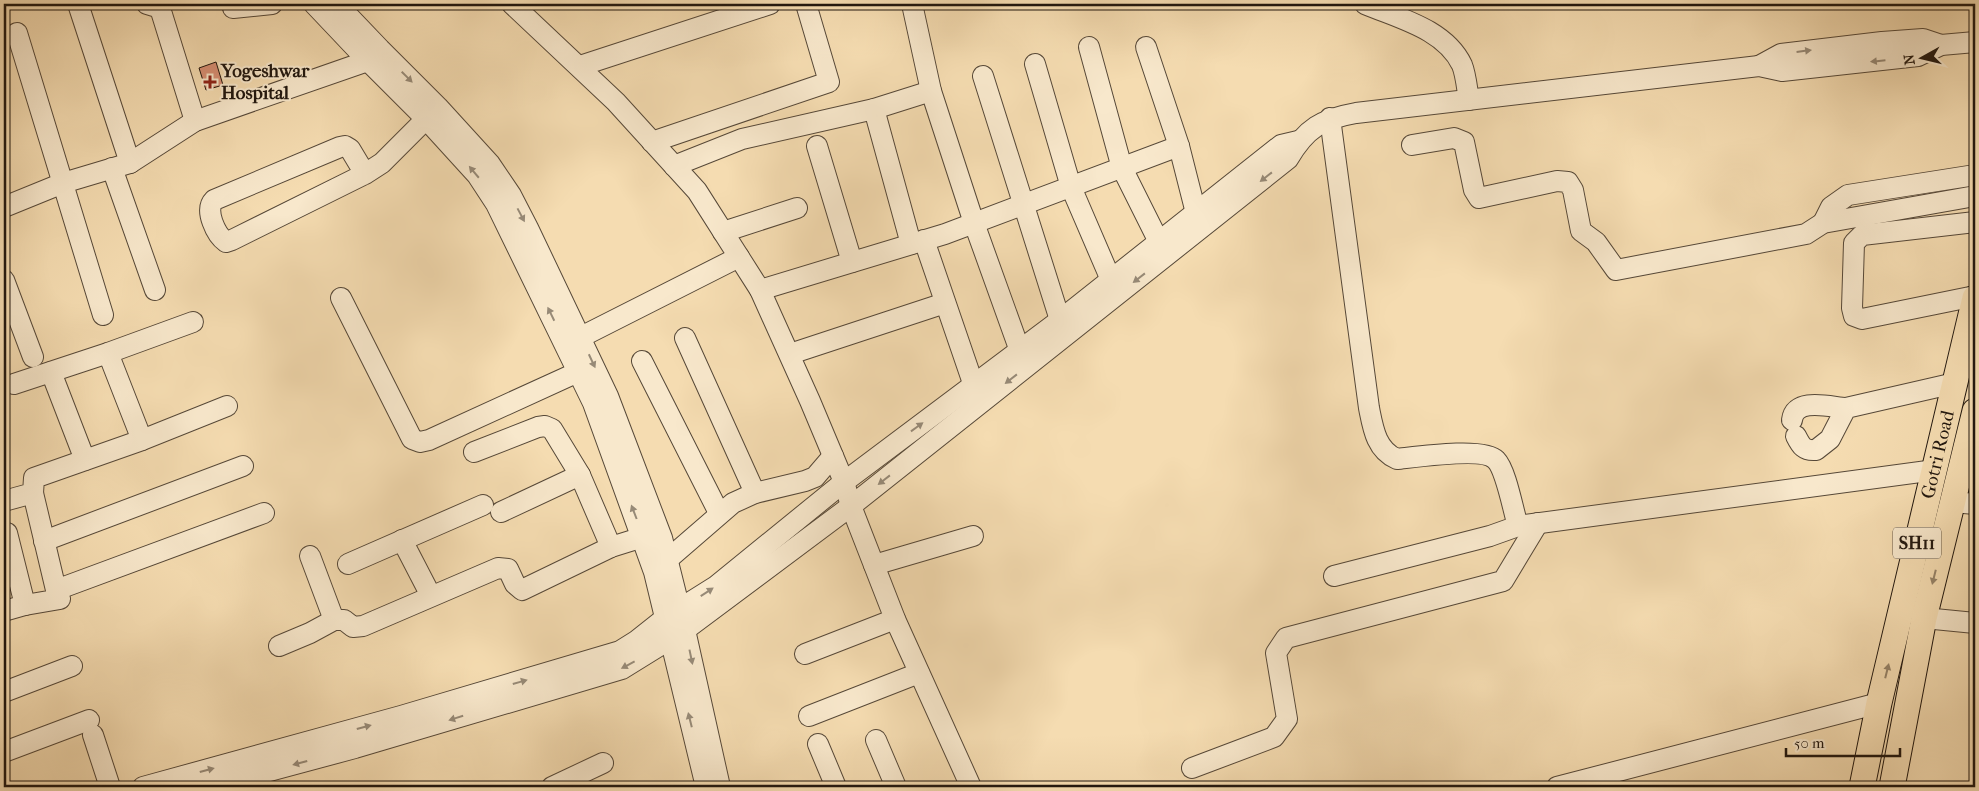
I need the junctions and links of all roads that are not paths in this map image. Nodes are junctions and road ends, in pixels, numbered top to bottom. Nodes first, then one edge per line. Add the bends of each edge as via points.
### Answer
1 (78, 4) edge
2 (147, 4) edge
3 (272, 4) edge
4 (314, 4) edge
5 (337, 4) edge
6 (512, 4) edge
7 (770, 4) edge
8 (806, 4) edge
9 (912, 4) edge
10 (1365, 4) edge
11 (234, 8) dead end
12 (17, 33) dead end
13 (1975, 42) edge
14 (1089, 47) dead end
15 (1146, 47) dead end
16 (376, 58) junction
17 (1035, 64) dead end
18 (580, 66) junction
19 (983, 76) dead end
20 (931, 91) junction
21 (1469, 100) junction
22 (874, 109) junction
23 (1330, 118) junction
24 (426, 119) junction
25 (195, 121) junction
26 (1298, 141) junction
27 (652, 142) junction
28 (1412, 145) dead end
29 (817, 146) dead end
30 (1179, 146) junction
31 (121, 165) junction
32 (674, 166) junction
33 (1122, 168) junction
34 (365, 174) junction
35 (1975, 175) edge
36 (63, 183) junction
37 (1071, 187) junction
38 (1975, 196) edge
39 (1022, 204) junction
40 (4, 207) edge
41 (797, 208) dead end
42 (1196, 213) junction
43 (1975, 222) edge
44 (974, 223) junction
45 (1823, 223) junction
46 (723, 232) junction
47 (917, 242) junction
48 (1159, 242) junction
49 (739, 257) junction
50 (852, 262) junction
51 (4, 280) edge
52 (1111, 280) junction
53 (155, 290) dead end
54 (760, 290) junction
55 (1975, 297) edge
56 (341, 298) dead end
57 (945, 303) junction
58 (103, 316) dead end
59 (1060, 320) junction
60 (193, 322) dead end
61 (685, 338) dead end
62 (573, 340) junction
63 (1020, 351) junction
64 (108, 353) junction
65 (790, 354) junction
66 (33, 356) dead end
67 (642, 361) dead end
68 (51, 372) junction
69 (578, 372) junction
70 (1955, 383) junction
71 (14, 384) dead end
72 (974, 386) junction
73 (227, 406) dead end
74 (1846, 408) junction
75 (1974, 418) edge
76 (142, 440) junction
77 (474, 452) dead end
78 (833, 456) junction
79 (85, 460) junction
80 (242, 466) dead end
81 (1935, 470) junction
82 (580, 475) junction
83 (844, 482) junction
84 (33, 493) junction
85 (755, 493) junction
86 (4, 501) edge
87 (1964, 503) edge
88 (483, 505) dead end
89 (851, 506) junction
90 (502, 512) dead end
91 (264, 513) dead end
92 (719, 514) junction
93 (1538, 524) junction
94 (1518, 526) junction
95 (7, 533) dead end
96 (972, 536) dead end
97 (643, 537) junction
98 (402, 540) junction
99 (44, 541) junction
100 (611, 547) junction
101 (310, 556) dead end
102 (348, 564) dead end
103 (874, 565) junction
104 (661, 566) junction
105 (1334, 576) dead end
106 (56, 590) junction
107 (431, 596) junction
108 (25, 605) junction
109 (4, 611) edge
110 (672, 614) junction
111 (1924, 618) junction
112 (895, 619) junction
113 (334, 620) junction
114 (1975, 623) edge
115 (677, 634) junction
116 (279, 646) dead end
117 (805, 654) dead end
118 (72, 666) dead end
119 (919, 672) junction
120 (4, 692) edge
121 (1879, 703) junction
122 (809, 716) dead end
123 (876, 740) dead end
124 (818, 744) dead end
125 (4, 752) edge
126 (603, 763) dead end
127 (1192, 768) dead end
128 (110, 787) edge
129 (143, 787) edge
130 (210, 787) edge
131 (552, 787) edge
132 (706, 787) edge
133 (720, 787) edge
134 (836, 787) edge
135 (896, 787) edge
136 (971, 787) edge
137 (1556, 787) edge
138 (1862, 787) edge
139 (1892, 787) edge

1 - 31 street
2 - 25 street via 160,8
3 - 11 street
4 - 16 street
5 - 16 street
6 - 18 street
7 - 18 street
8 - 27 street via 828,82
9 - 20 street
10 - 21 street via 1432,32 1451,49 1462,66
12 - 36 street
13 - 21 street via 1942,45 1923,39 1882,42 1781,54 1759,66
14 - 33 street
15 - 30 street
16 - 24 street
16 - 25 street
16 -> 62 street via 438,107 490,164 528,228
17 - 37 street
18 - 27 street
19 - 39 street
20 - 22 street
20 - 44 street
21 - 23 street
22 - 32 street via 742,139
22 - 47 street
23 - 26 street
23 - 94 street via 1369,408 1379,443 1386,455 1397,459 1475,452 1490,456 1503,472
24 - 34 street via 382,163
62 -> 24 street via 477,175
25 - 31 street
26 - 42 street via 1281,145
26 -> 89 street via 1288,159
27 - 32 street
28 - 45 street via 1454,138 1464,142 1474,190 1479,198 1568,182 1574,190 1581,231 1596,242 1616,270 1806,234
29 - 50 street
30 - 33 street
30 - 42 street
31 - 36 street
31 - 53 street
32 - 46 street via 697,191
33 - 37 street
33 - 48 street
34 - 34 street via 350,149 340,147 214,200 209,209 218,234 226,242
35 - 45 street via 1848,195 1831,207
36 - 40 street
36 - 58 street
37 - 39 street
37 - 52 street
38 - 45 street
39 - 44 street
39 - 59 street
41 - 46 street
42 - 48 street
43 - 55 street via 1862,235 1854,243 1854,316 1862,318
44 - 47 street
44 - 63 street
46 - 49 street
47 - 50 street
47 - 57 street
48 - 52 street
49 - 54 street
49 - 62 street
50 - 54 street
51 - 66 street
52 - 59 street
54 - 65 street
55 - 70 main road, Gotri Road / SH11
56 - 69 street via 412,439 420,442
57 - 65 street
57 - 72 street
59 - 63 street
60 - 64 street
61 - 85 street
62 - 69 street
62 -> 104 street via 608,396 662,538
63 - 72 street
64 - 68 street
64 - 76 street
65 - 78 street
67 - 92 street
68 - 71 street
68 - 79 street
97 -> 69 street via 593,403
70 - 74 street
70 - 81 main road, Gotri Road / SH11
83 -> 72 street
73 - 76 street
74 - 74 street via 1806,405 1796,410 1793,414 1794,428 1801,446 1805,449 1820,448 1830,439
75 - 87 main road, Gotri Road / SH11
76 - 79 street
77 - 82 street via 545,426 552,429
78 - 83 street
78 - 85 street via 815,477 805,482
79 - 84 street via 34,478
80 - 99 street
81 - 93 street
121 -> 81 main road, Gotri Road / SH11
82 - 90 street
82 - 100 street
83 - 89 street
110 -> 83 street via 716,586
84 - 86 street
84 - 99 street
85 - 92 street
87 -> 111 main road, Gotri Road / SH11
88 - 98 street
89 - 103 street
89 - 115 street
91 - 106 street
92 - 104 street
93 - 94 street
93 - 127 street via 1503,581 1286,638 1276,653 1286,719 1274,737
94 - 105 street
95 - 108 street
96 - 103 street
97 - 100 street
97 - 104 street
98 - 102 street
98 - 107 street
99 - 106 street
100 - 107 street via 522,590 508,569 498,568
101 - 113 street
103 - 112 street
104 - 110 street
106 - 108 street via 60,599
107 - 113 street via 363,626 353,628 344,620
108 - 109 street
110 - 115 street
129 -> 110 street via 604,657 636,641
111 - 114 street
111 - 139 main road, Gotri Road / SH11
112 - 117 street
112 - 119 street
113 - 116 street
115 -> 130 street via 622,669
132 -> 115 street
115 -> 133 street
118 - 120 street
119 - 122 street
119 - 136 street
121 - 137 street
121 - 138 main road, Gotri Road / SH11
123 - 135 street
124 - 134 street
125 - 128 street via 91,728
126 - 131 street

